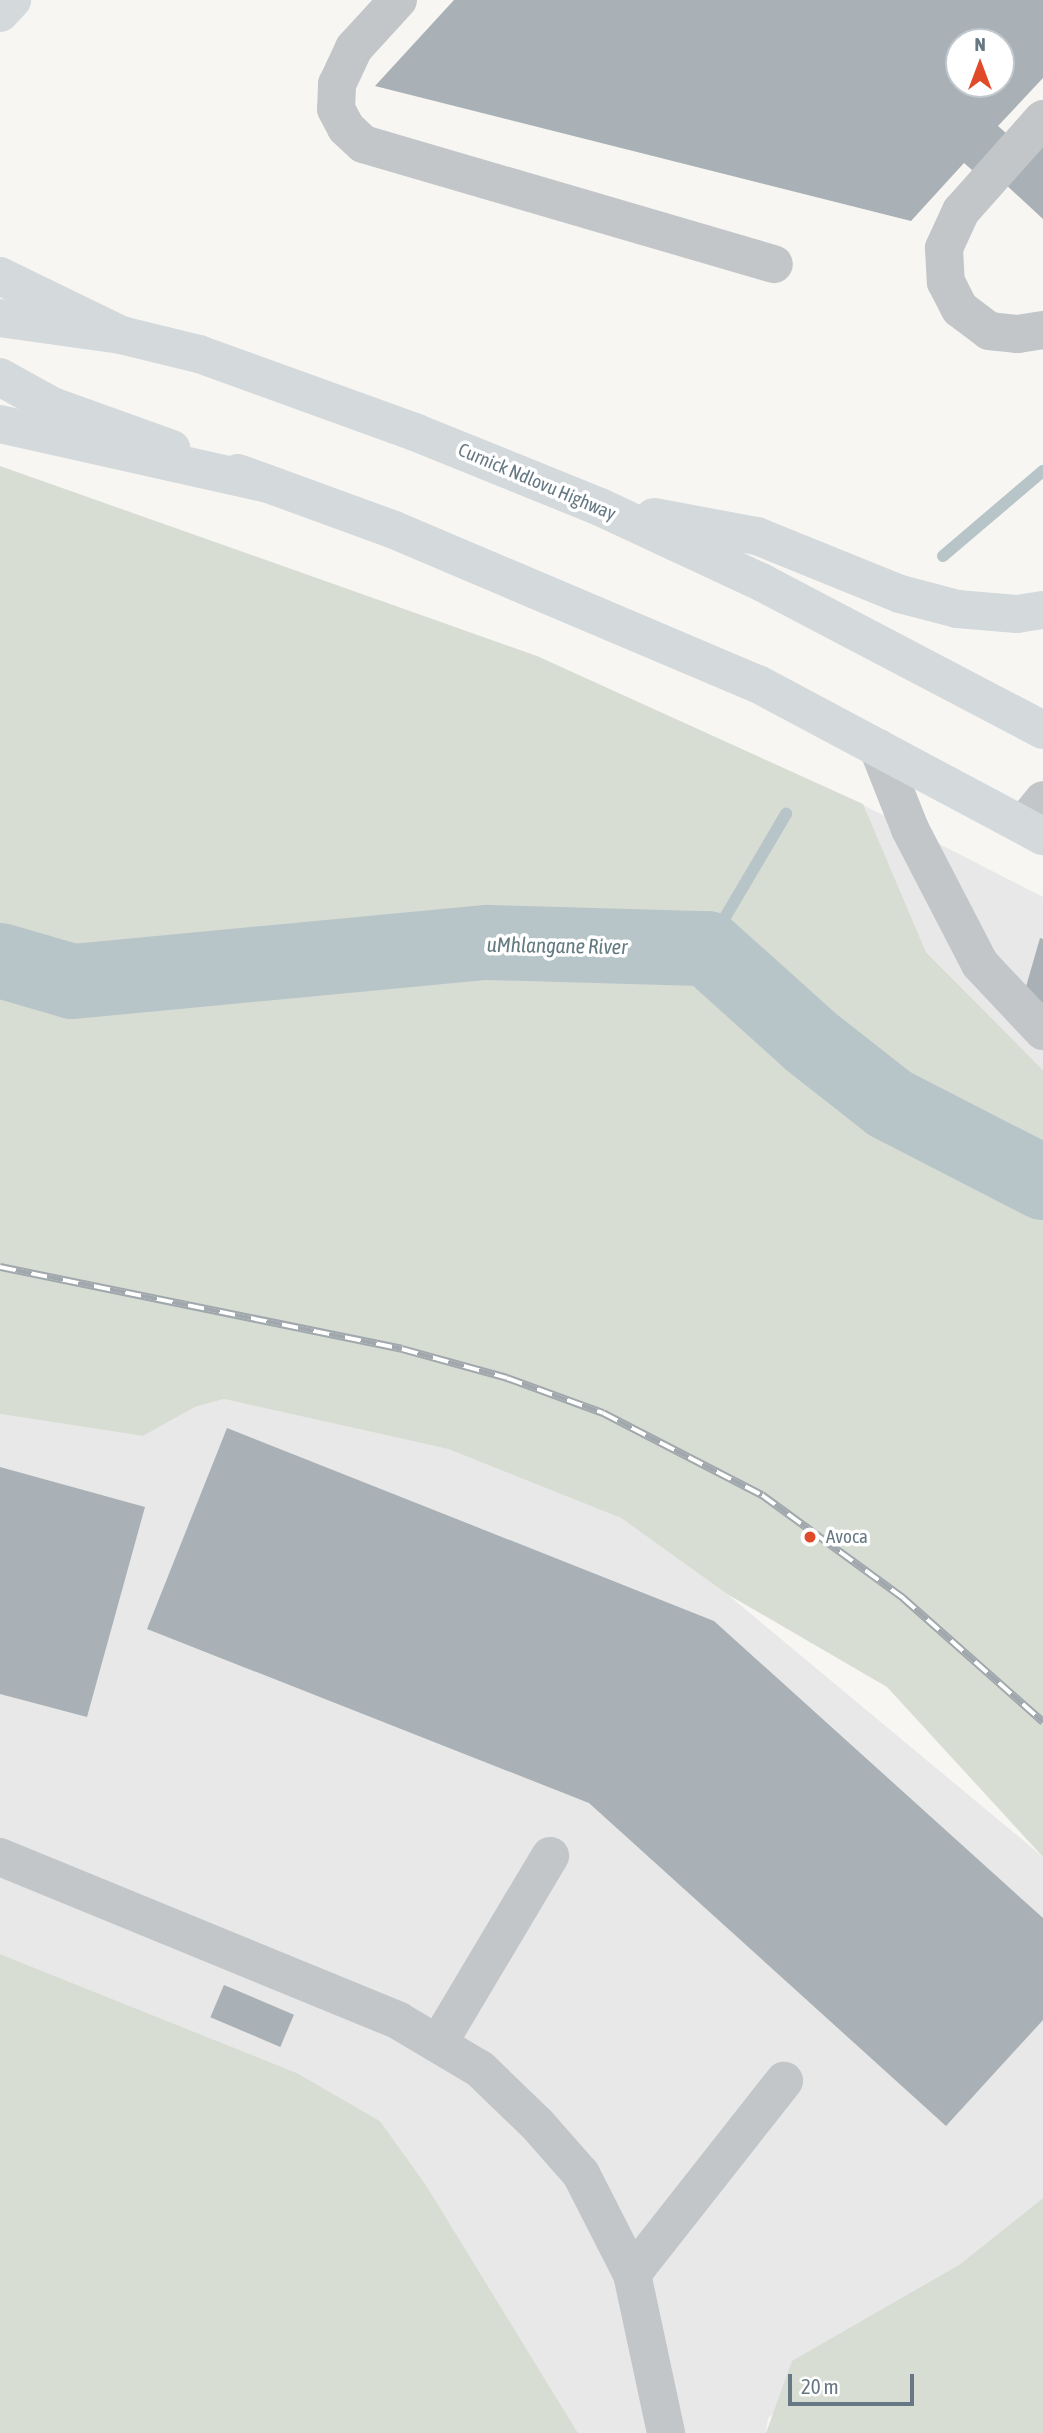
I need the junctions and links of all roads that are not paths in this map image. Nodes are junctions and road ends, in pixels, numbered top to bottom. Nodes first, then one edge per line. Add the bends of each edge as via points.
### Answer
1 (12, 0) edge
2 (398, 0) edge
3 (0, 13) edge
4 (1043, 120) edge
5 (774, 264) dead end
6 (0, 276) edge
7 (0, 318) edge
8 (1043, 330) edge
9 (121, 335) junction
10 (0, 377) edge
11 (0, 424) edge
12 (268, 484) junction
13 (600, 507) junction
14 (1043, 610) edge
15 (1043, 730) edge
16 (878, 748) junction
17 (1036, 820) edge
18 (1043, 1031) edge
19 (550, 1856) dead end
20 (0, 1857) edge
21 (438, 2044) junction
22 (784, 2081) dead end
23 (632, 2274) junction
24 (666, 2433) edge

1 - 3 main road
2 - 5 lane via 354,48 337,83 336,109 346,128 363,144 374,151
4 - 8 lane via 961,211 944,248 946,282 960,309 989,331 1018,334
6 - 9 main road
7 - 9 main road, Curnick Ndlovu Highway
9 - 13 main road, Curnick Ndlovu Highway via 212,358 417,432
10 - 12 main road via 52,406
11 - 12 main road
12 - 16 main road via 393,529 745,679
13 - 14 main road via 757,536 900,594 957,609 1017,614
13 - 15 main road, Curnick Ndlovu Highway via 763,583
16 - 17 main road
16 - 18 lane via 910,829 980,964
19 - 21 lane
20 - 21 lane via 260,1961 399,2021
21 - 23 lane via 480,2069 581,2175
22 - 23 lane
23 - 24 lane

